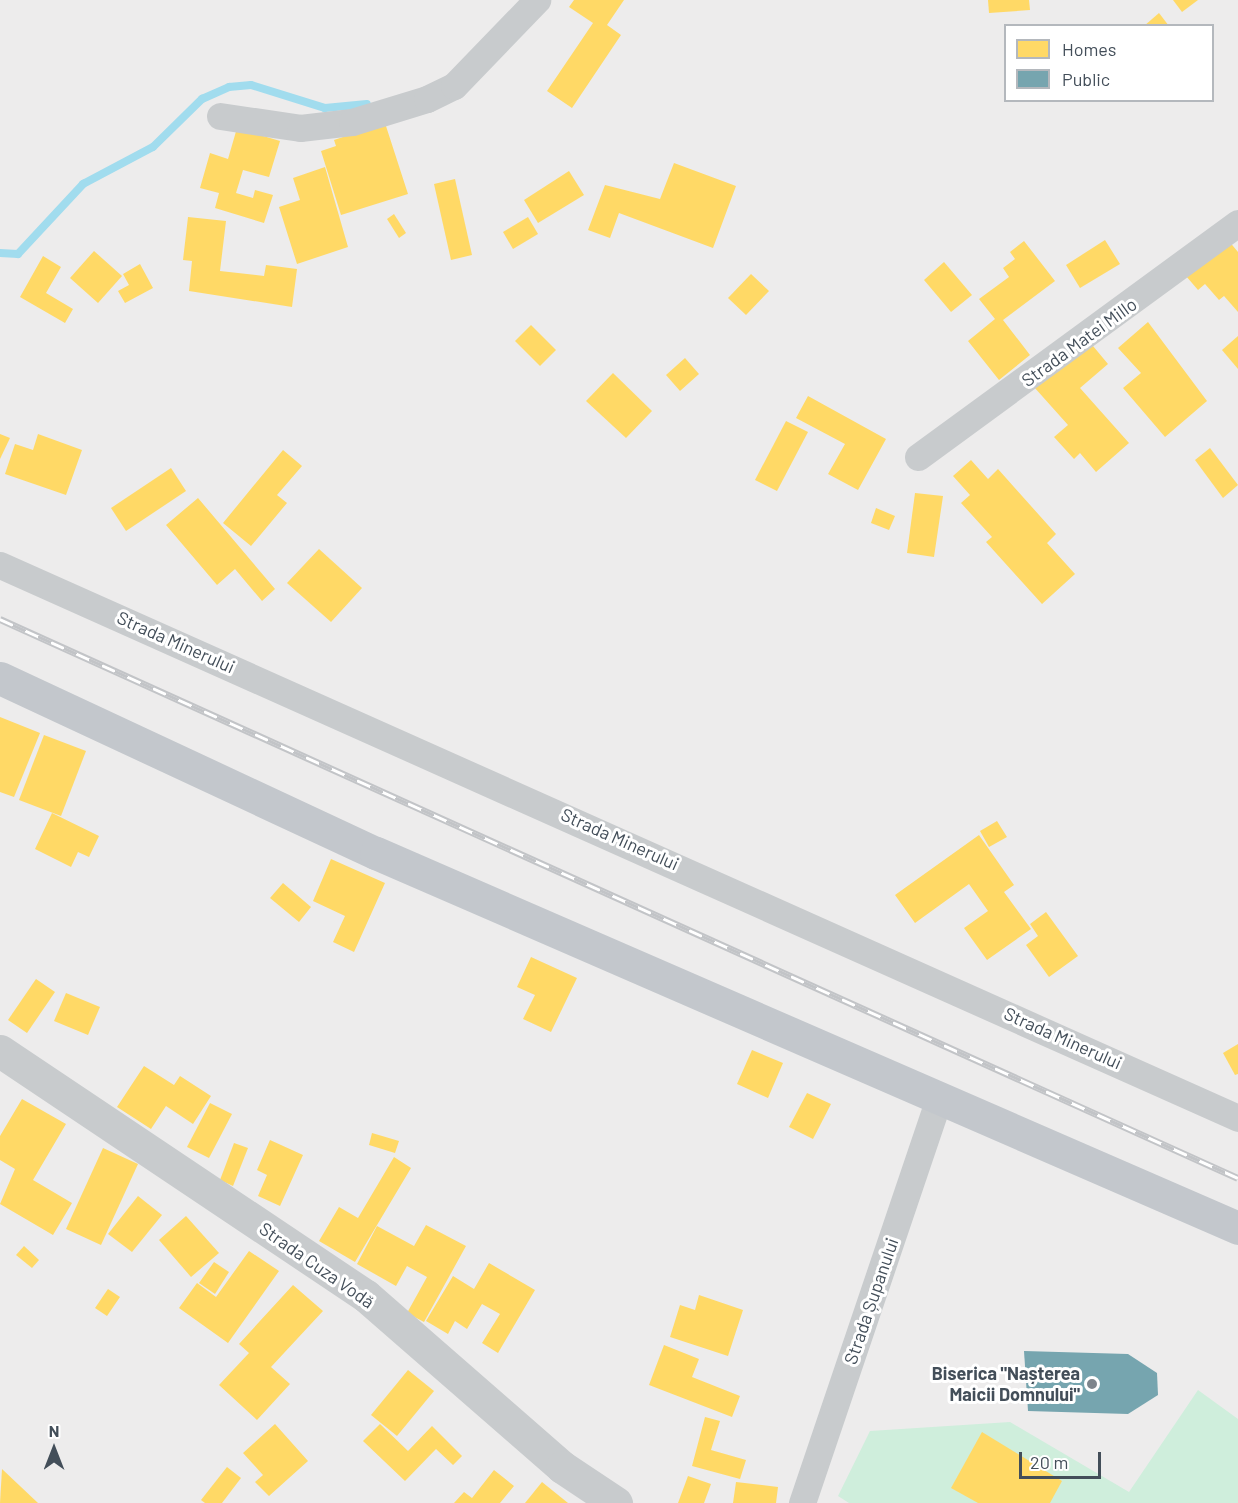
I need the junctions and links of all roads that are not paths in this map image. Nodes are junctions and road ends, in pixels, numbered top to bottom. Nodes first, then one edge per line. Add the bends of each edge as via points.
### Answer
1 (537, 0) edge
2 (220, 116) dead end
3 (1238, 223) edge
4 (918, 457) dead end
5 (0, 565) edge
6 (0, 678) edge
7 (0, 1051) edge
8 (939, 1099) junction
9 (1238, 1118) edge
10 (1238, 1228) edge
11 (613, 1502) edge
12 (802, 1503) edge

1 - 2 street via 454,86 427,99 352,123 300,128
3 - 4 street, Strada Matei Millo
5 - 9 street, Strada Minerului
6 - 8 main road via 376,853
7 - 11 street, Strada Cuza Vodă via 366,1296 562,1467
8 - 10 main road
8 - 12 street, Strada Șupanului

